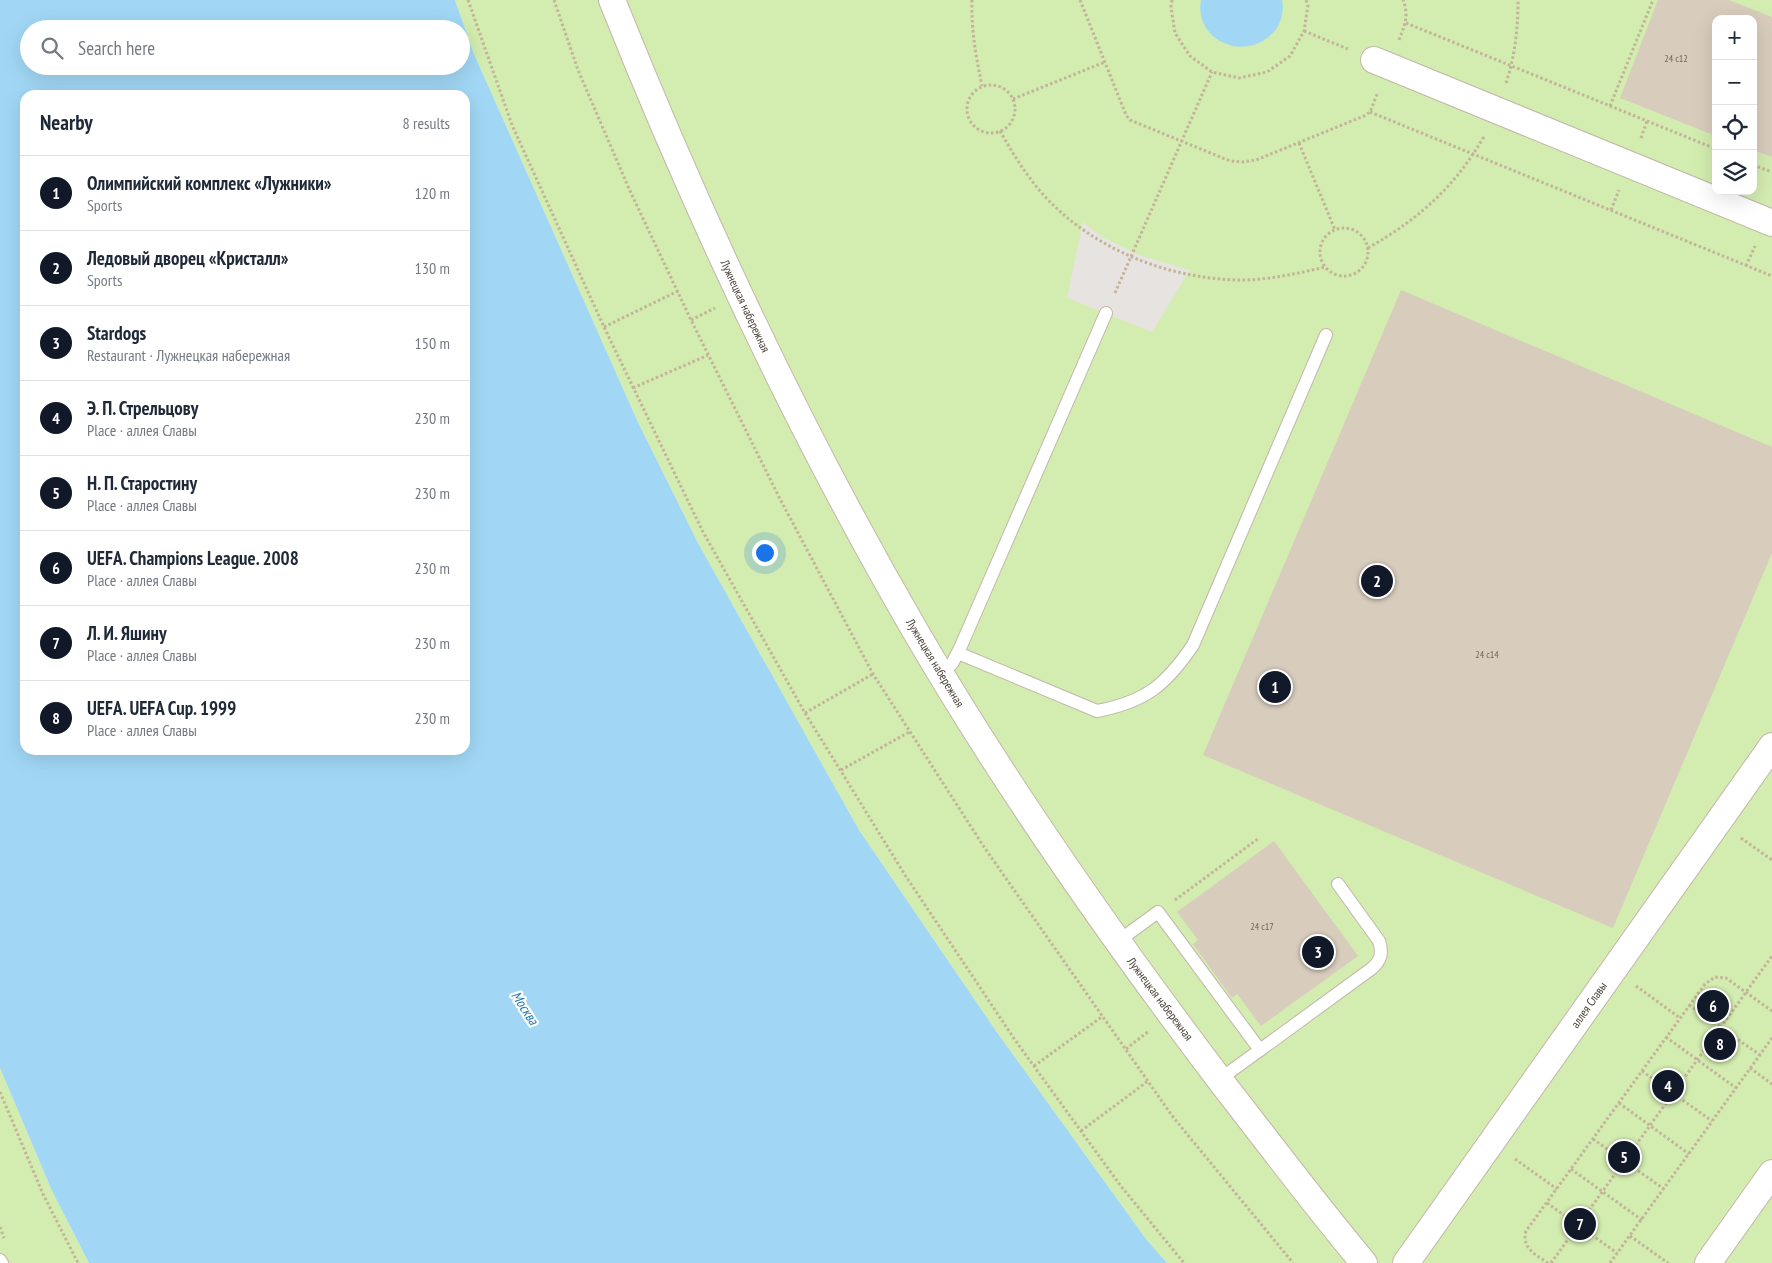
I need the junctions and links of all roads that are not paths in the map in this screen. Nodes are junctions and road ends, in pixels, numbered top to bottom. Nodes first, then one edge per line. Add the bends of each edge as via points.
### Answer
1 (612, 0) edge
2 (1381, 63) road end
3 (1772, 223) edge
4 (1106, 314) road end
5 (1326, 335) dead end
6 (958, 653) junction
7 (942, 675) junction
8 (1772, 746) edge
9 (1338, 884) dead end
10 (1117, 942) junction
11 (1260, 1050) junction
12 (1220, 1079) junction
13 (1772, 1173) edge
14 (1364, 1263) edge
15 (1406, 1263) edge
16 (1708, 1263) edge

1 - 7 street, Лужнецкая набережная via 656,111 784,389 898,602
2 - 3 street
4 - 6 lane
5 - 6 lane via 1193,645 1177,669 1156,688 1136,700 1097,711
6 - 7 lane
7 - 10 street, Лужнецкая набережная via 1026,810
8 - 15 street, аллея Славы
9 - 11 lane via 1379,941 1381,957 1371,969
10 - 11 lane via 1158,912
10 - 12 street, Лужнецкая набережная
11 - 12 lane
12 - 14 street, Лужнецкая набережная
13 - 16 street

